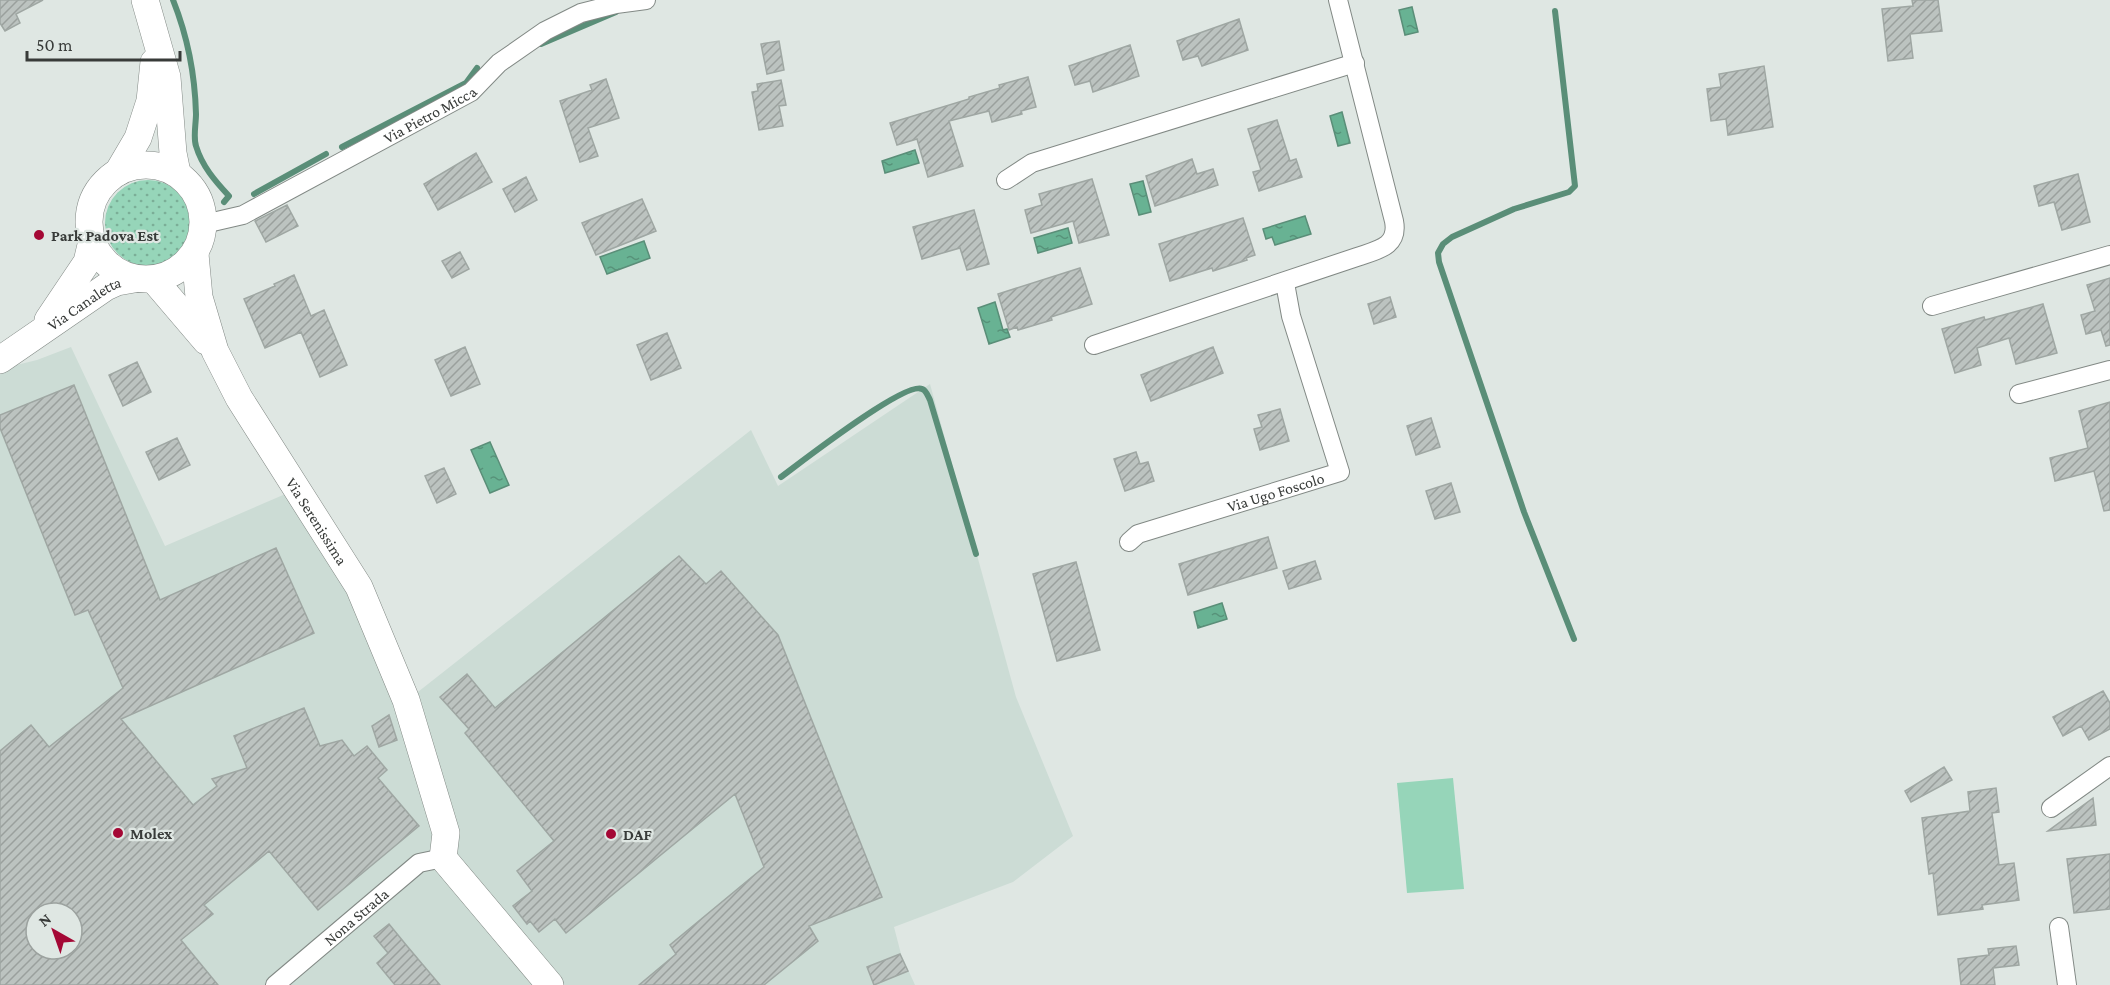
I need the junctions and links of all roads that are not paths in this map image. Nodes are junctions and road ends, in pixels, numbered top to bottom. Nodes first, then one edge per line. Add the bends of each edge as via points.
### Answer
1 (146, 0) edge
2 (646, 0) edge
3 (1338, 0) edge
4 (157, 43) junction
5 (1355, 63) junction
6 (118, 172) junction
7 (177, 173) junction
8 (1006, 180) dead end
9 (204, 224) junction
10 (92, 241) junction
11 (195, 254) junction
12 (2110, 255) edge
13 (144, 279) junction
14 (1285, 282) junction
15 (1932, 306) dead end
16 (39, 335) junction
17 (1094, 345) dead end
18 (215, 351) junction
19 (0, 360) edge
20 (2110, 370) edge
21 (2019, 394) dead end
22 (1129, 542) dead end
23 (2110, 766) edge
24 (2051, 808) dead end
25 (443, 858) junction
26 (2060, 927) dead end
27 (275, 985) edge
28 (550, 985) edge
29 (2067, 985) edge

1 - 4 street
2 - 9 street, Via Pietro Micca via 582,13 546,31 498,63 471,92 243,215
3 - 5 street
4 - 6 street via 150,101 138,138
4 - 7 street via 167,77
5 - 8 street via 1032,163
5 - 14 street via 1394,221 1394,237 1381,248
6 - 7 street via 148,165
6 - 10 street via 103,185 93,202 89,221
7 - 9 street via 192,187 201,204
9 - 11 street, Via Serenissima
10 - 13 street, Via Serenissima via 101,258 116,272
10 - 16 street, Via Canaletta via 87,262
11 - 13 street via 170,275
11 - 18 street, Via Serenissima via 199,297
12 - 15 street
13 - 16 street, Via Canaletta via 106,287
13 - 18 street, Via Serenissima
14 - 17 street
14 - 22 street, Via Ugo Foscolo via 1291,316 1340,472 1138,534
16 - 19 street, Via Canaletta
18 - 25 street, Via Serenissima via 239,398 359,587 406,700 446,833
20 - 21 street
23 - 24 street
25 - 27 street, Nona Strada via 418,863
25 - 28 street
26 - 29 street

